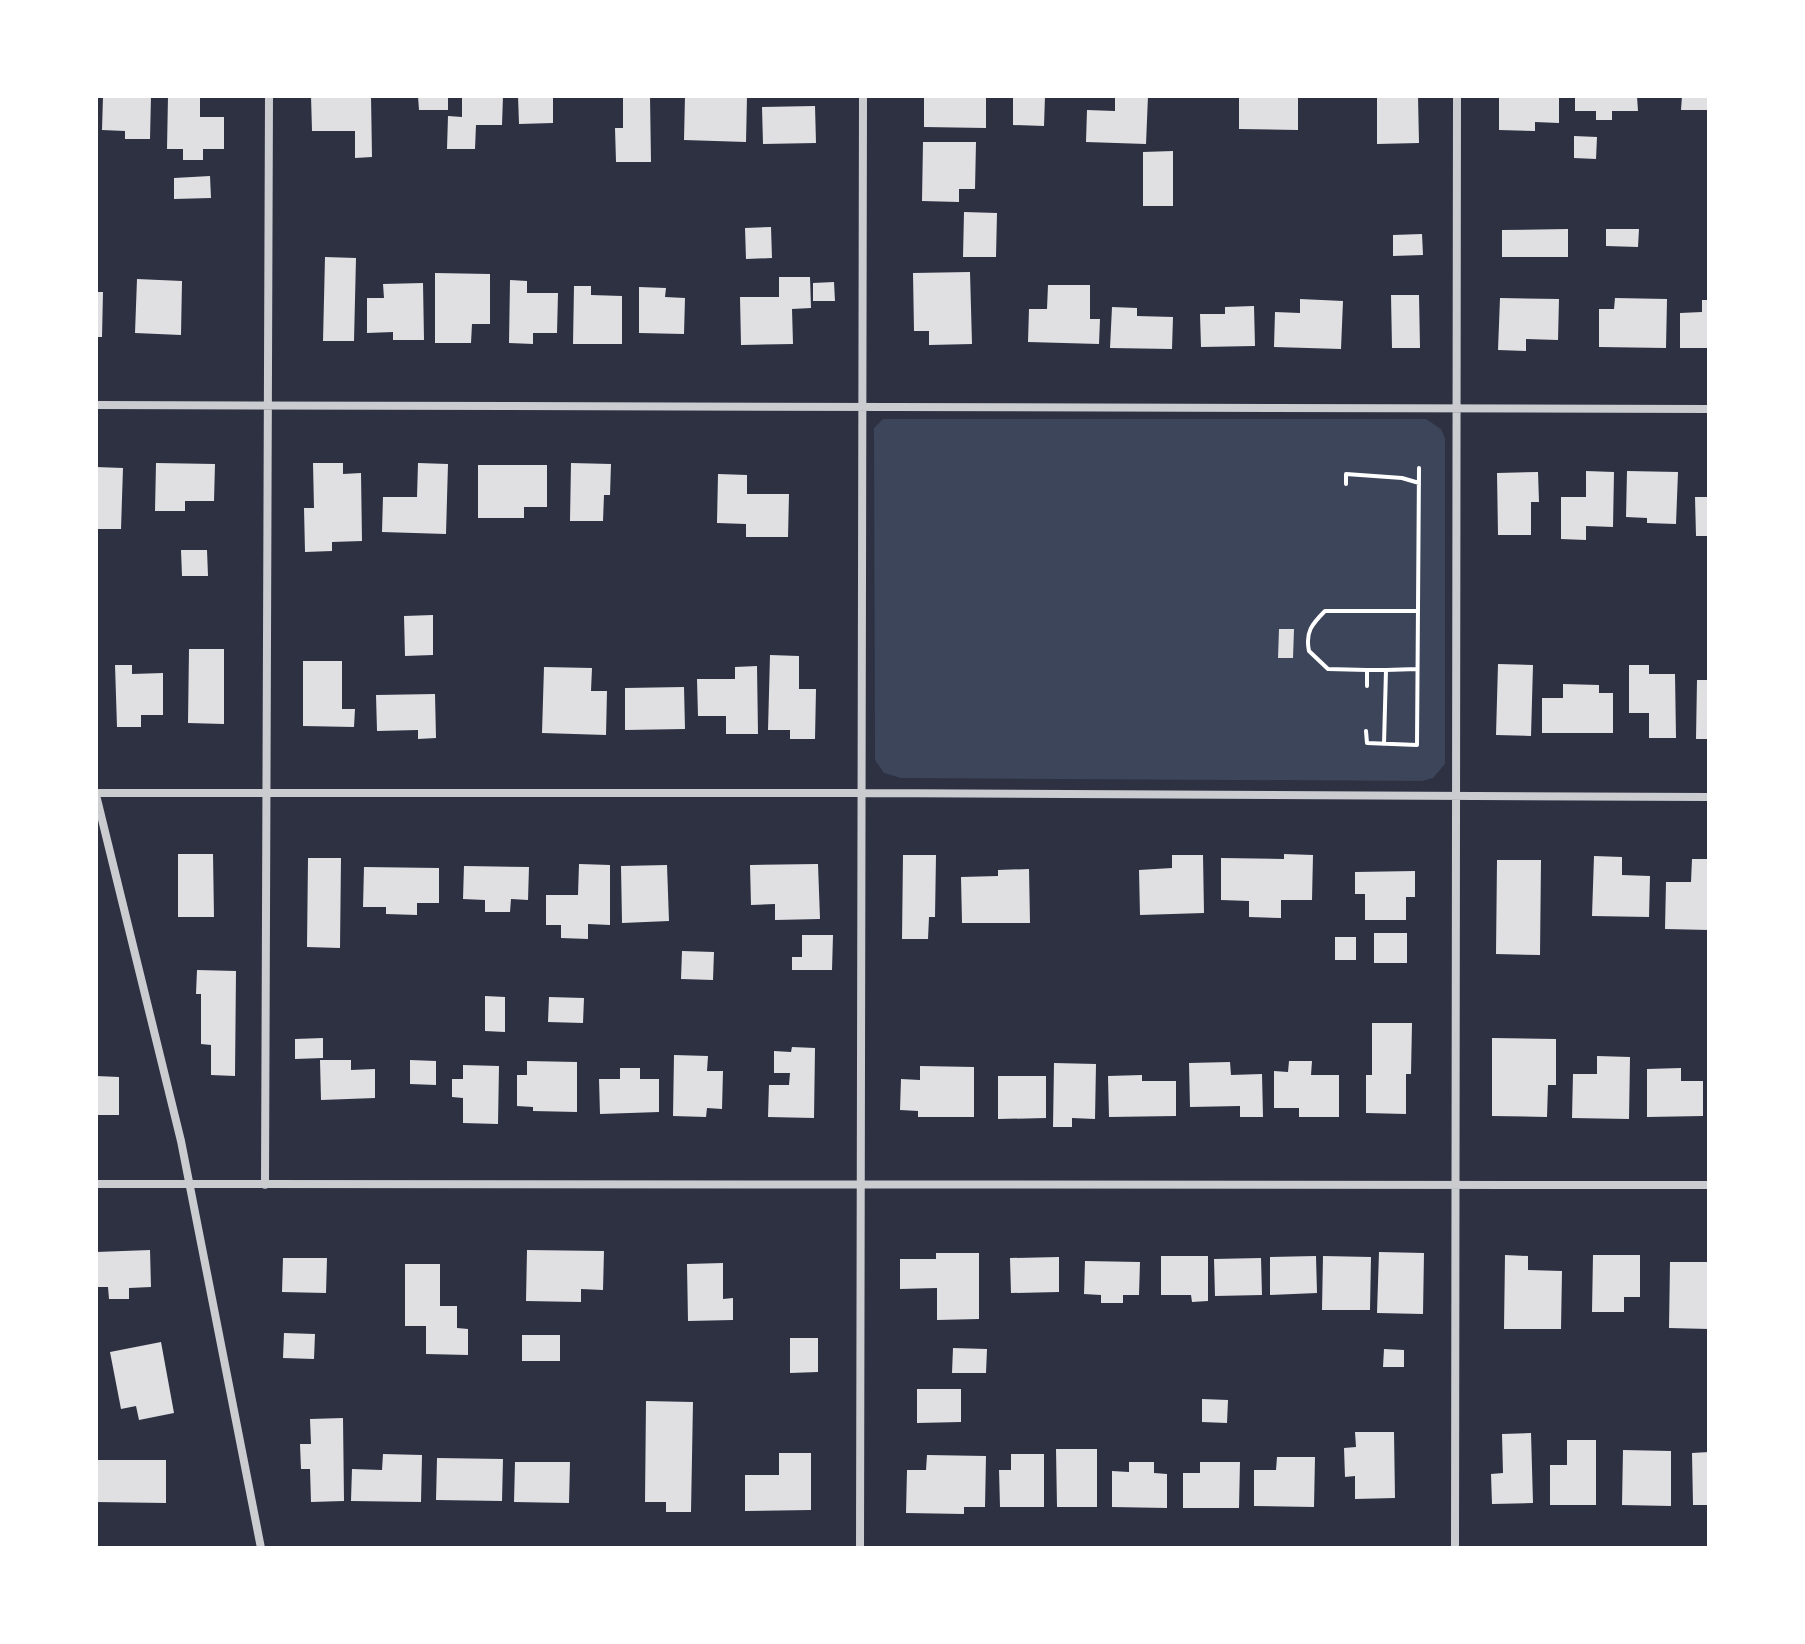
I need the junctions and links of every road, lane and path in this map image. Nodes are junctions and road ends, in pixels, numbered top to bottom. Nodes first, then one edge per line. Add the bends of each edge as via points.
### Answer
1 (269, 96) edge
2 (863, 96) edge
3 (1457, 96) edge
4 (96, 405) edge
5 (268, 405) junction
6 (863, 409) junction
7 (1456, 409) junction
8 (1709, 409) edge
9 (1419, 468) dead end
10 (1419, 483) junction
11 (1346, 484) dead end
12 (1418, 611) junction
13 (1417, 669) junction
14 (1367, 670) junction
15 (1386, 670) junction
16 (1367, 686) dead end
17 (1366, 731) dead end
18 (1384, 744) junction
19 (266, 793) junction
20 (863, 793) junction
21 (96, 794) edge
22 (1456, 797) junction
23 (1709, 797) edge
24 (96, 1184) edge
25 (187, 1184) junction
26 (862, 1184) junction
27 (265, 1185) junction
28 (1454, 1185) junction
29 (1709, 1185) edge
30 (261, 1548) edge
31 (860, 1548) edge
32 (1455, 1548) edge

1 - 5 street
2 - 6 street
3 - 7 street
4 - 5 street
5 - 6 street
5 - 19 street
6 - 7 street
6 - 20 street
7 - 8 street
7 - 22 street
9 - 10 path
10 - 11 path via 1346,474
10 - 12 path
12 - 13 path
12 - 14 path via 1325,611 1311,625 1309,651 1328,669
13 - 15 path
13 - 18 path via 1417,745
14 - 15 path
14 - 16 path
15 - 18 path
17 - 18 path via 1367,743
19 - 20 street
19 - 21 street
19 - 27 street
20 - 22 street
20 - 26 street
21 - 25 street
22 - 23 street
22 - 28 street
24 - 25 street
25 - 27 street
25 - 30 street
26 - 27 street
26 - 28 street
26 - 31 street
28 - 29 street
28 - 32 street

